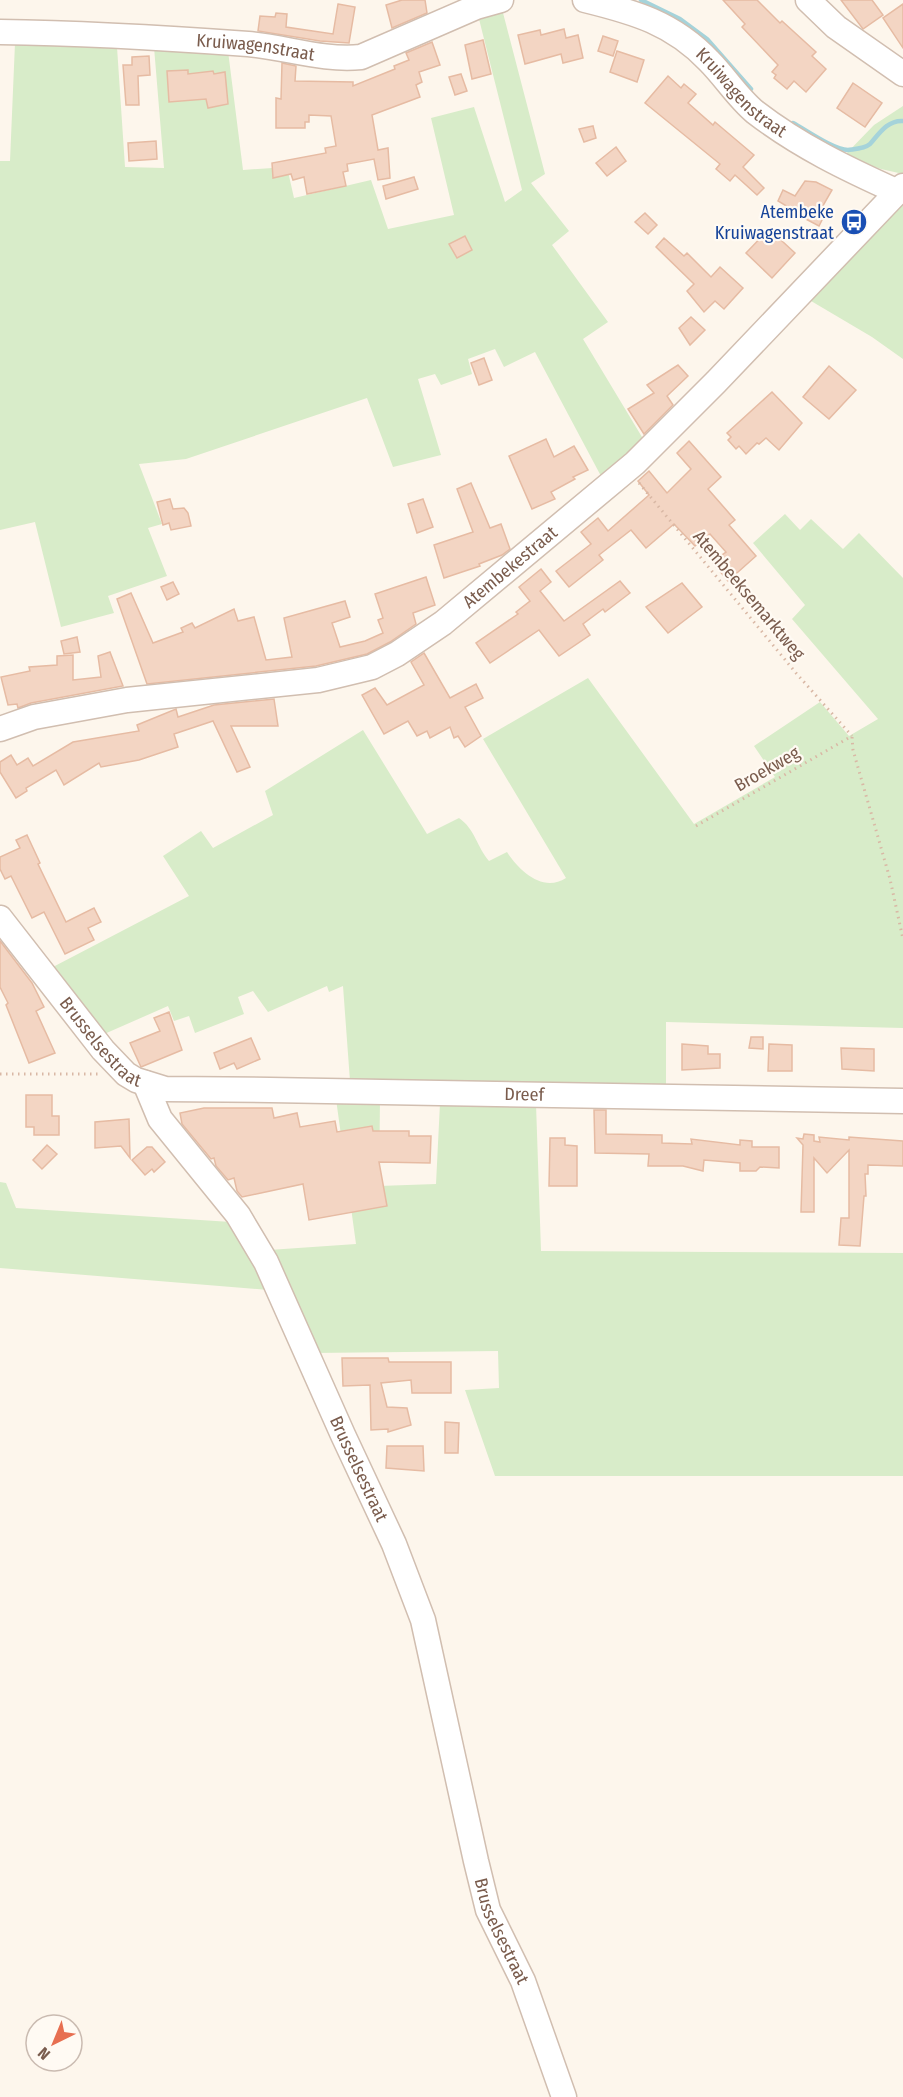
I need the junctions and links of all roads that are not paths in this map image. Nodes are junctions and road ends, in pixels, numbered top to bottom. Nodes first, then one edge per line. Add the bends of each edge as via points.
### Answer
1 (501, 0) edge
2 (585, 0) edge
3 (808, 0) edge
4 (0, 32) edge
5 (903, 74) edge
6 (900, 189) edge
7 (0, 729) edge
8 (0, 918) edge
9 (136, 1079) junction
10 (903, 1101) edge
11 (564, 2097) edge

1 - 4 street, Kruiwagenstraat via 361,57 344,59 250,44
2 - 6 street, Kruiwagenstraat via 631,11 677,33 708,59 752,110 788,137 832,162
3 - 5 street via 836,27
6 - 7 street, Atembekestraat via 627,470 443,622 396,654 372,667 318,680 127,700 34,717
8 - 9 street, Brusselsestraat via 103,1050
9 - 10 street, Dreef via 165,1089 204,1091
9 - 11 street, Brusselsestraat via 160,1119 238,1215 266,1262 394,1544 423,1620 488,1910 523,1981

